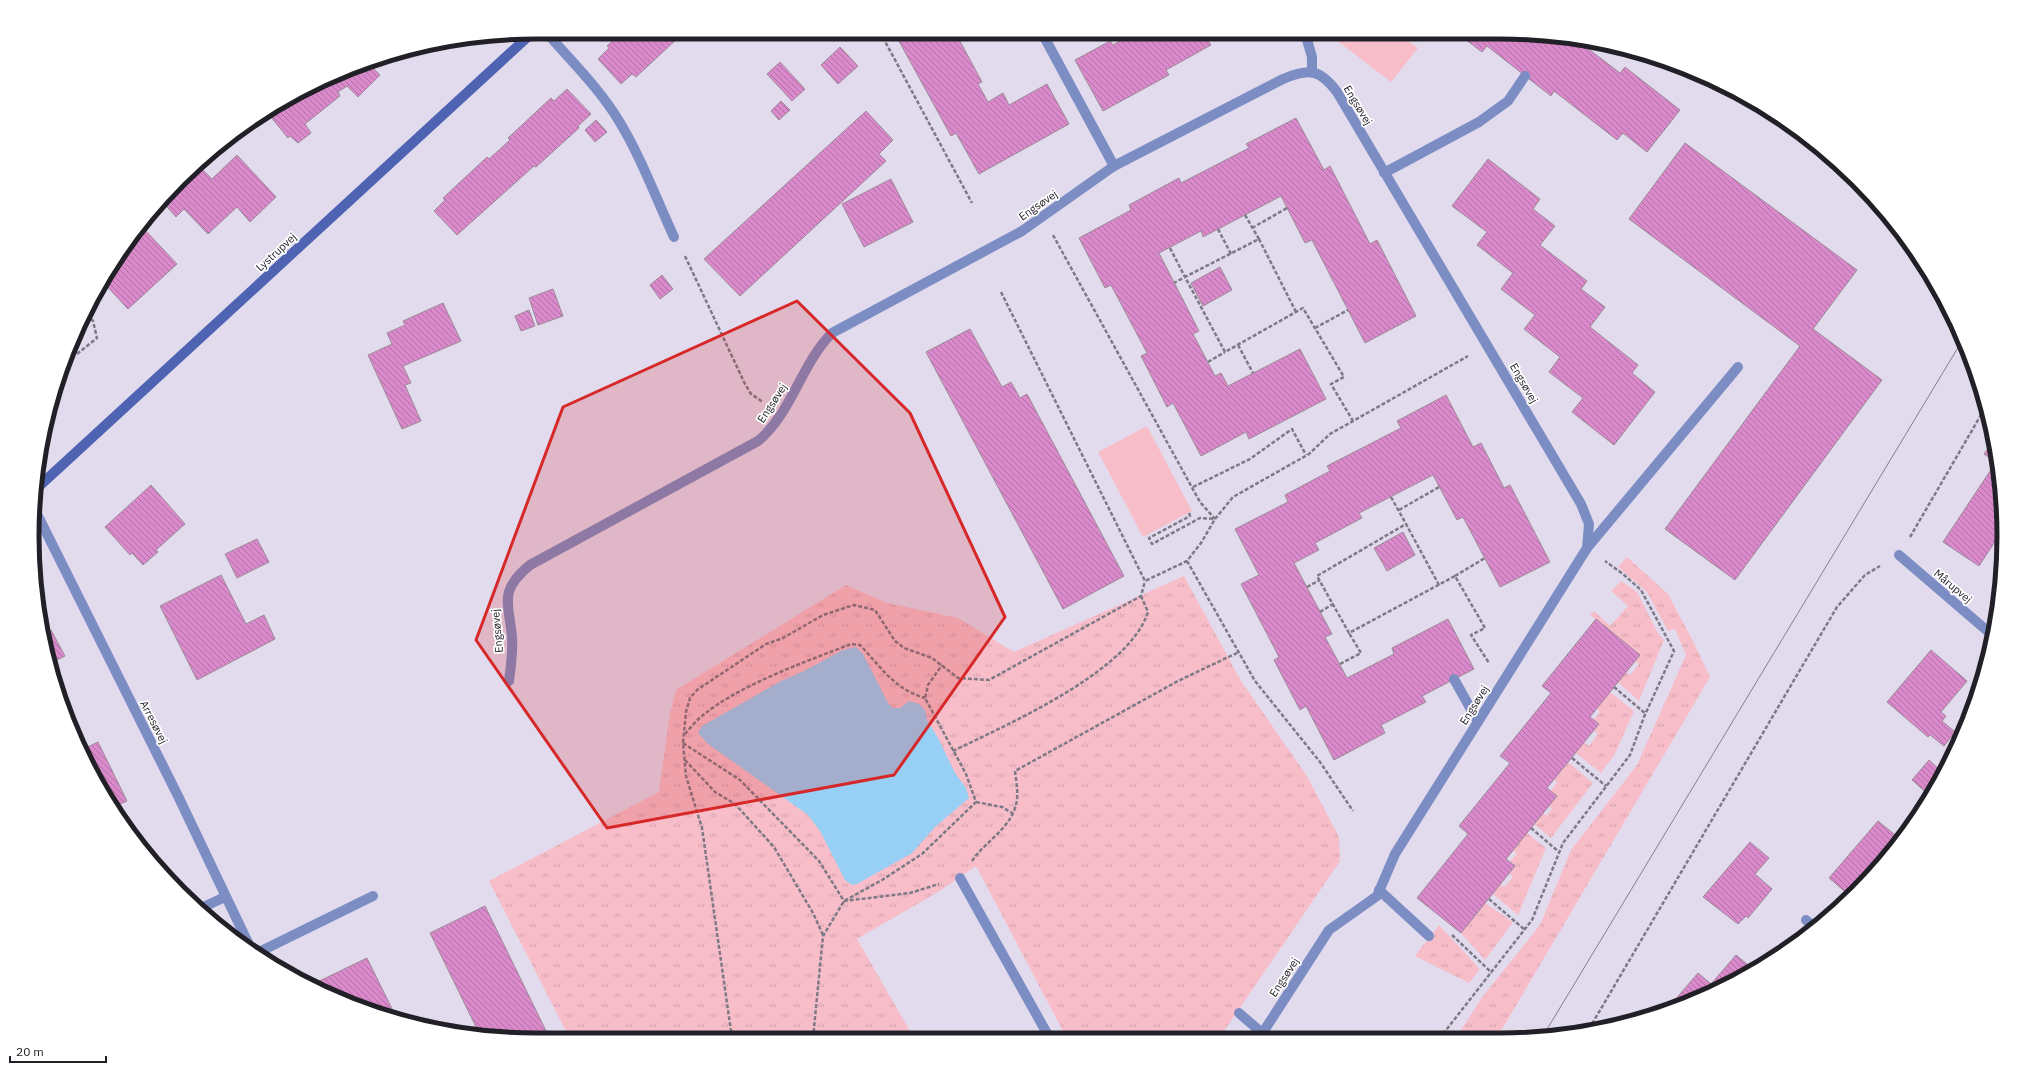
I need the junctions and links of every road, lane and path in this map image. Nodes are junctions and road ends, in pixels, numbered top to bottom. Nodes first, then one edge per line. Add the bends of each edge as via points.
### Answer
1 (525, 39) edge
2 (552, 39) edge
3 (884, 39) edge
4 (1046, 39) edge
5 (1307, 39) edge
6 (1312, 72) junction
7 (1526, 76) dead end
8 (1114, 166) junction
9 (1384, 173) junction
10 (972, 203) dead end
11 (1287, 208) dead end
12 (1245, 215) dead end
13 (1043, 217) junction
14 (1252, 228) junction
15 (1218, 229) dead end
16 (674, 237) joint
17 (1258, 240) junction
18 (1170, 248) dead end
19 (1231, 254) junction
20 (1185, 277) junction
21 (1174, 283) dead end
22 (1001, 292) dead end
23 (1348, 310) dead end
24 (1296, 312) junction
25 (89, 317) edge
26 (1315, 328) junction
27 (1238, 345) junction
28 (1487, 345) junction
29 (1225, 352) junction
30 (78, 354) dead end
31 (1208, 362) dead end
32 (1738, 367) dead end
33 (1253, 373) dead end
34 (781, 414) junction
35 (1982, 414) edge
36 (1352, 421) junction
37 (1306, 456) junction
38 (42, 484) edge
39 (1193, 487) junction
40 (1439, 488) dead end
41 (1391, 497) dead end
42 (1399, 510) junction
43 (1189, 514) dead end
44 (40, 519) edge
45 (1215, 519) junction
46 (1406, 524) junction
47 (1587, 548) junction
48 (1899, 555) junction
49 (1485, 558) dead end
50 (1187, 561) junction
51 (1455, 576) junction
52 (1320, 580) junction
53 (1145, 581) junction
54 (1439, 585) junction
55 (1307, 587) dead end
56 (1141, 596) junction
57 (1333, 604) junction
58 (1320, 612) dead end
59 (1987, 631) edge
60 (1349, 633) junction
61 (1239, 652) junction
62 (1340, 664) dead end
63 (942, 665) junction
64 (1454, 679) dead end
65 (509, 681) dead end
66 (1502, 684) junction
67 (1614, 687) dead end
68 (926, 698) junction
69 (1646, 714) junction
70 (1478, 722) junction
71 (684, 734) junction
72 (683, 743) junction
73 (953, 751) junction
74 (1572, 758) dead end
75 (685, 760) junction
76 (1606, 786) junction
77 (976, 802) junction
78 (1353, 811) dead end
79 (1012, 812) junction
80 (1531, 828) dead end
81 (1559, 852) junction
82 (960, 878) junction
83 (1379, 890) junction
84 (373, 896) dead end
85 (225, 897) junction
86 (1489, 898) dead end
87 (844, 901) junction
88 (204, 906) edge
89 (1525, 930) junction
90 (823, 936) junction
91 (1429, 936) dead end
92 (246, 939) edge
93 (1458, 940) dead end
94 (262, 950) edge
95 (1492, 973) junction
96 (1239, 1013) dead end
97 (1592, 1024) edge
98 (731, 1033) edge
99 (813, 1033) edge
100 (1047, 1033) edge
101 (1259, 1033) edge
102 (1262, 1033) edge
103 (1444, 1033) edge

1 - 38 street, Lystrupvej
2 - 16 street via 619,120
3 - 10 path
4 - 8 street
5 - 6 street via 1312,57
6 - 8 street, Engsøvej via 1294,74 1283,79
6 - 9 street, Engsøvej via 1325,78 1337,92
7 - 9 street via 1508,101 1479,122
8 - 13 street, Engsøvej
9 - 28 street, Engsøvej
11 - 14 path
12 - 14 path
13 - 34 street, Engsøvej via 1009,238 832,333 821,346
13 - 39 path
14 - 17 path
15 - 19 path
16 - 34 path via 750,394
17 - 19 path
17 - 24 path
18 - 20 path
19 - 20 path
20 - 21 path
20 - 29 path
22 - 53 path
23 - 26 path
24 - 26 path via 1303,308
24 - 27 path
25 - 30 path via 93,321 97,338
26 - 36 path via 1344,377 1331,384
27 - 29 path
27 - 33 path
28 - 36 path
28 - 47 street, Engsøvej via 1581,504 1589,524
29 - 31 path
32 - 47 street
34 - 65 street, Engsøvej via 753,445 520,573 513,582 507,602 512,651
35 - 48 path
36 - 37 path via 1330,434
37 - 39 path via 1292,429 1250,459
37 - 45 path via 1233,497
39 - 45 path via 1200,502
40 - 42 path
41 - 42 path
42 - 46 path
43 - 45 path via 1190,516 1149,538 1152,544 1200,518
44 - 85 street, Arresøvej via 178,796
45 - 50 path
46 - 52 path via 1318,576
46 - 54 path
47 - 66 street, Engsøvej
47 - 69 path via 1641,590 1674,650
48 - 59 street, Mårupvej
48 - 97 path via 1865,575 1837,607
49 - 51 path
50 - 53 path
50 - 61 path
51 - 54 path
51 - 66 path via 1485,628 1472,635
52 - 55 path
52 - 57 path
53 - 56 path
54 - 60 path
56 - 63 path via 989,680 958,678
56 - 73 path via 1148,612 1144,625 1100,670 1078,686
57 - 58 path
57 - 60 path
60 - 62 path via 1361,653
61 - 78 path via 1255,681 1320,762
61 - 79 path via 1178,681 1016,771 1017,800
63 - 68 path via 928,685
63 - 71 path via 932,658 904,648 895,641 875,610 854,605 842,608 766,644 696,690 690,698 686,712
64 - 70 street
66 - 70 street, Engsøvej
67 - 69 path
68 - 71 path via 903,690 860,645 851,644 786,670 733,696 702,716
68 - 73 path
69 - 76 path via 1630,755
70 - 83 street, Engsøvej via 1395,854
71 - 72 path
72 - 75 path
72 - 87 path via 740,780 819,860
73 - 77 path via 966,774
74 - 76 path
75 - 90 path via 715,792 735,804 774,847 813,913
75 - 98 path via 686,776 702,828
76 - 81 path
77 - 79 path via 1002,807
77 - 87 path via 922,854
79 - 82 path via 1007,824 979,850
80 - 81 path
81 - 89 path via 1532,920
82 - 87 path via 910,893
82 - 100 street
83 - 91 street
83 - 102 street, Engsøvej via 1377,896 1329,930
84 - 94 street
85 - 88 street
85 - 92 street, Arresøvej
86 - 89 path
87 - 90 path
89 - 95 path
90 - 99 path
93 - 95 path
95 - 103 path
96 - 101 street

